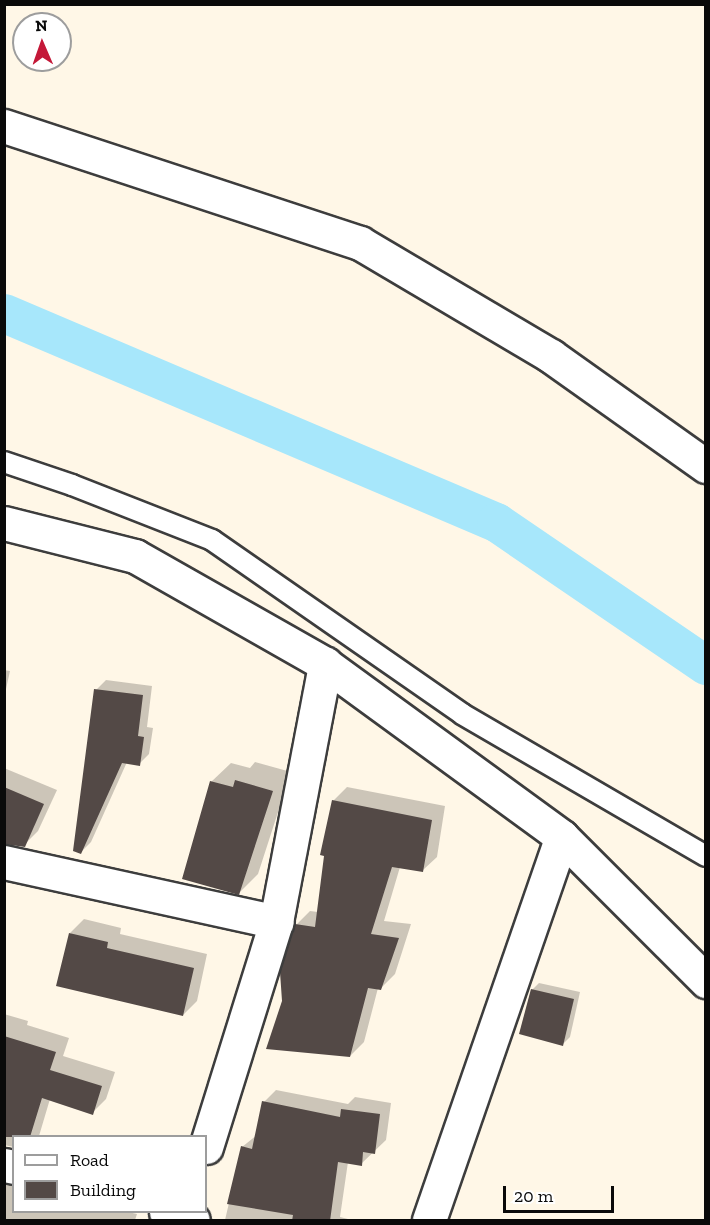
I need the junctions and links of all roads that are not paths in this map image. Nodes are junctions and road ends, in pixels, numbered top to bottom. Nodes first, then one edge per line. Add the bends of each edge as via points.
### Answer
1 (4, 126) edge
2 (4, 462) edge
3 (705, 466) edge
4 (4, 523) edge
5 (325, 664) junction
6 (562, 837) junction
7 (705, 856) edge
8 (4, 862) edge
9 (276, 922) junction
10 (705, 981) edge
11 (207, 1144) edge
12 (429, 1221) edge

1 - 3 street via 360,243 551,356
2 - 7 lane via 212,540 462,714
4 - 5 street via 135,556
5 - 6 street
5 - 9 street
6 - 10 street
6 - 12 street
8 - 9 street
9 - 11 street

